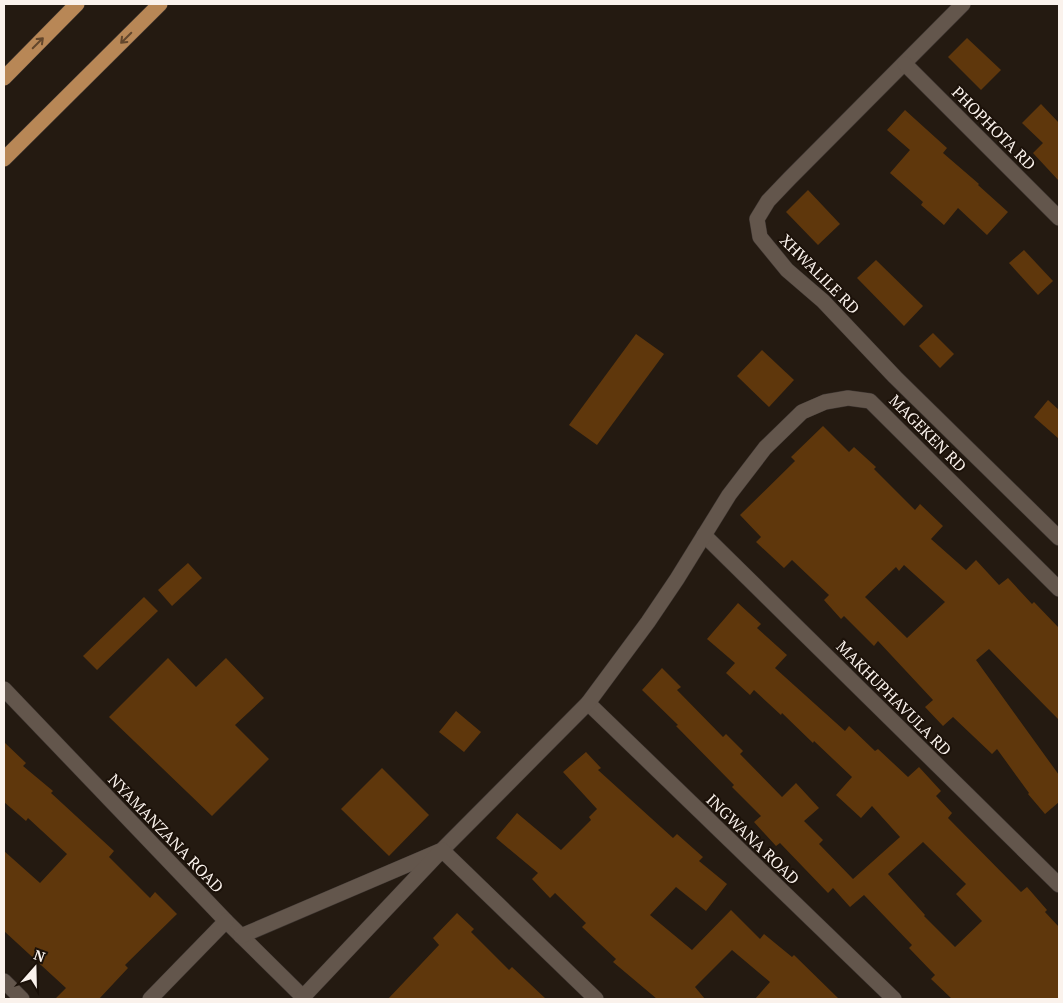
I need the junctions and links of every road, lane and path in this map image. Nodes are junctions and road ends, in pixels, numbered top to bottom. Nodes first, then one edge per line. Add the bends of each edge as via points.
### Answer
1 (77, 4) edge
2 (160, 4) edge
3 (963, 4) edge
4 (904, 64) junction
5 (4, 78) edge
6 (4, 159) edge
7 (1059, 218) edge
8 (704, 536) junction
9 (1059, 538) edge
10 (1059, 589) edge
11 (4, 689) edge
12 (588, 703) junction
13 (442, 850) junction
14 (1059, 885) edge
15 (226, 921) junction
16 (241, 936) junction
17 (4, 981) edge
18 (304, 998) edge
19 (22, 999) edge
20 (150, 999) edge
21 (596, 999) edge
22 (894, 999) edge

5 -> 1 main road
2 -> 6 main road
3 - 4 street, XHWALILE RD
4 - 7 street, PHOPHOTA RD
4 - 9 street, XHWALILE RD via 768,201 757,219 760,237 787,270 823,301 895,377
8 - 10 street, MAGEKEN RD via 729,495 765,448 802,412 825,402 848,398 870,401
8 - 12 street, MAGEKEN RD via 648,622
8 - 14 street, MAKHUPHAVULA RD
11 - 15 street, NYAMANZANA ROAD
12 - 13 street, MAGEKEN RD
12 - 22 street, INGWANA ROAD
13 - 16 street
13 - 18 street, MAGEKEN RD
13 - 21 street
15 - 16 street, NYAMANZANA ROAD
15 - 20 street
16 - 18 street, NYAMANZANA ROAD
17 - 19 street

